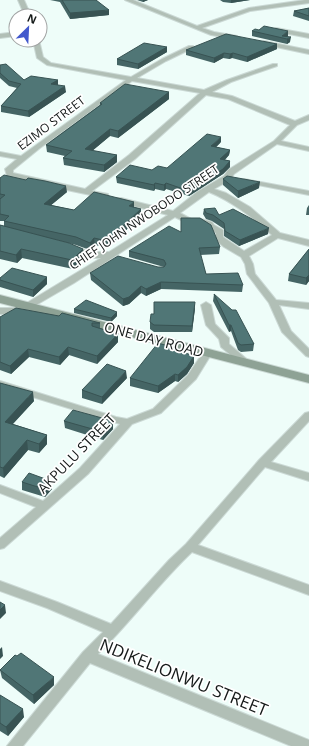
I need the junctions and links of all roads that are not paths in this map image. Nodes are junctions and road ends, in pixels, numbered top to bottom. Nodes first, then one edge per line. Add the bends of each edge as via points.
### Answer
1 (128, 0) edge
2 (309, 2) edge
3 (196, 28) junction
4 (266, 29) edge
5 (309, 36) edge
6 (239, 37) edge
7 (254, 41) edge
8 (191, 47) edge
9 (38, 48) edge
10 (309, 52) edge
11 (275, 65) dead end
12 (132, 79) junction
13 (204, 93) junction
14 (309, 117) edge
15 (295, 124) junction
16 (276, 142) junction
17 (309, 149) edge
18 (0, 154) edge
19 (22, 158) junction
20 (227, 178) junction
21 (208, 189) junction
22 (86, 192) junction
23 (309, 193) edge
24 (174, 214) junction
25 (276, 235) junction
26 (309, 243) edge
27 (66, 246) edge
28 (112, 254) junction
29 (244, 255) junction
30 (123, 260) edge
31 (0, 299) edge
32 (273, 302) junction
33 (206, 305) dead end
34 (28, 306) junction
35 (309, 306) edge
36 (0, 311) edge
37 (14, 311) junction
38 (0, 318) edge
39 (207, 353) junction
40 (309, 354) edge
41 (246, 364) junction
42 (309, 379) edge
43 (0, 384) edge
44 (309, 415) edge
45 (128, 422) junction
46 (263, 463) junction
47 (309, 477) edge
48 (0, 489) edge
49 (46, 506) junction
50 (0, 545) edge
51 (190, 547) junction
52 (0, 586) edge
53 (309, 590) edge
54 (114, 631) junction
55 (88, 656) junction
56 (14, 746) edge
57 (307, 746) edge

1 - 3 street
2 - 3 street via 249,10
3 - 6 street via 218,36
4 - 5 street
7 - 10 street
8 - 12 street, EZIMO STREET
9 - 12 street via 40,58 44,62
11 - 13 street
12 - 13 street
12 - 19 street, EZIMO STREET
13 - 15 street via 230,97
13 - 22 street via 132,157
14 - 15 street, CHIEF JOHN NWOBODO STREET
15 - 16 street, CHIEF JOHN NWOBODO STREET
16 - 17 street
16 - 20 street, CHIEF JOHN NWOBODO STREET via 231,172
18 - 19 street
19 - 22 street, EZIMO STREET via 9,169 10,174
20 - 21 street, CHIEF JOHN NWOBODO STREET
20 - 23 street
21 - 24 street, CHIEF JOHN NWOBODO STREET
21 - 25 street via 247,209
22 - 24 street, EZIMO STREET
24 - 28 street, CHIEF JOHN NWOBODO STREET
24 - 29 street, EZIMO STREET via 190,221 209,224 220,232 219,238
25 - 26 street
25 - 29 street
27 - 28 street via 90,255
28 - 30 street
28 - 34 street, CHIEF JOHN NWOBODO STREET
29 - 32 street via 251,274
31 - 34 main road, ONE DAY ROAD
32 - 35 street
32 - 40 street via 288,332
33 - 41 street via 211,324 224,338 224,345
34 - 37 street, CHIEF JOHN NWOBODO STREET
34 - 39 main road, ONE DAY ROAD
36 - 37 street
37 - 38 street
39 - 41 main road, ONE DAY ROAD
39 - 45 street, AKPULU STREET via 192,376 157,411
41 - 42 main road, ONE DAY ROAD
43 - 45 street
44 - 46 street
45 - 49 street, AKPULU STREET via 84,470
46 - 47 street
46 - 51 street
48 - 49 street
49 - 50 street, AKPULU STREET
51 - 53 street
51 - 54 street
52 - 54 street
54 - 55 street
55 - 56 street, NDIKELIONWU STREET
55 - 57 street, NDIKELIONWU STREET

